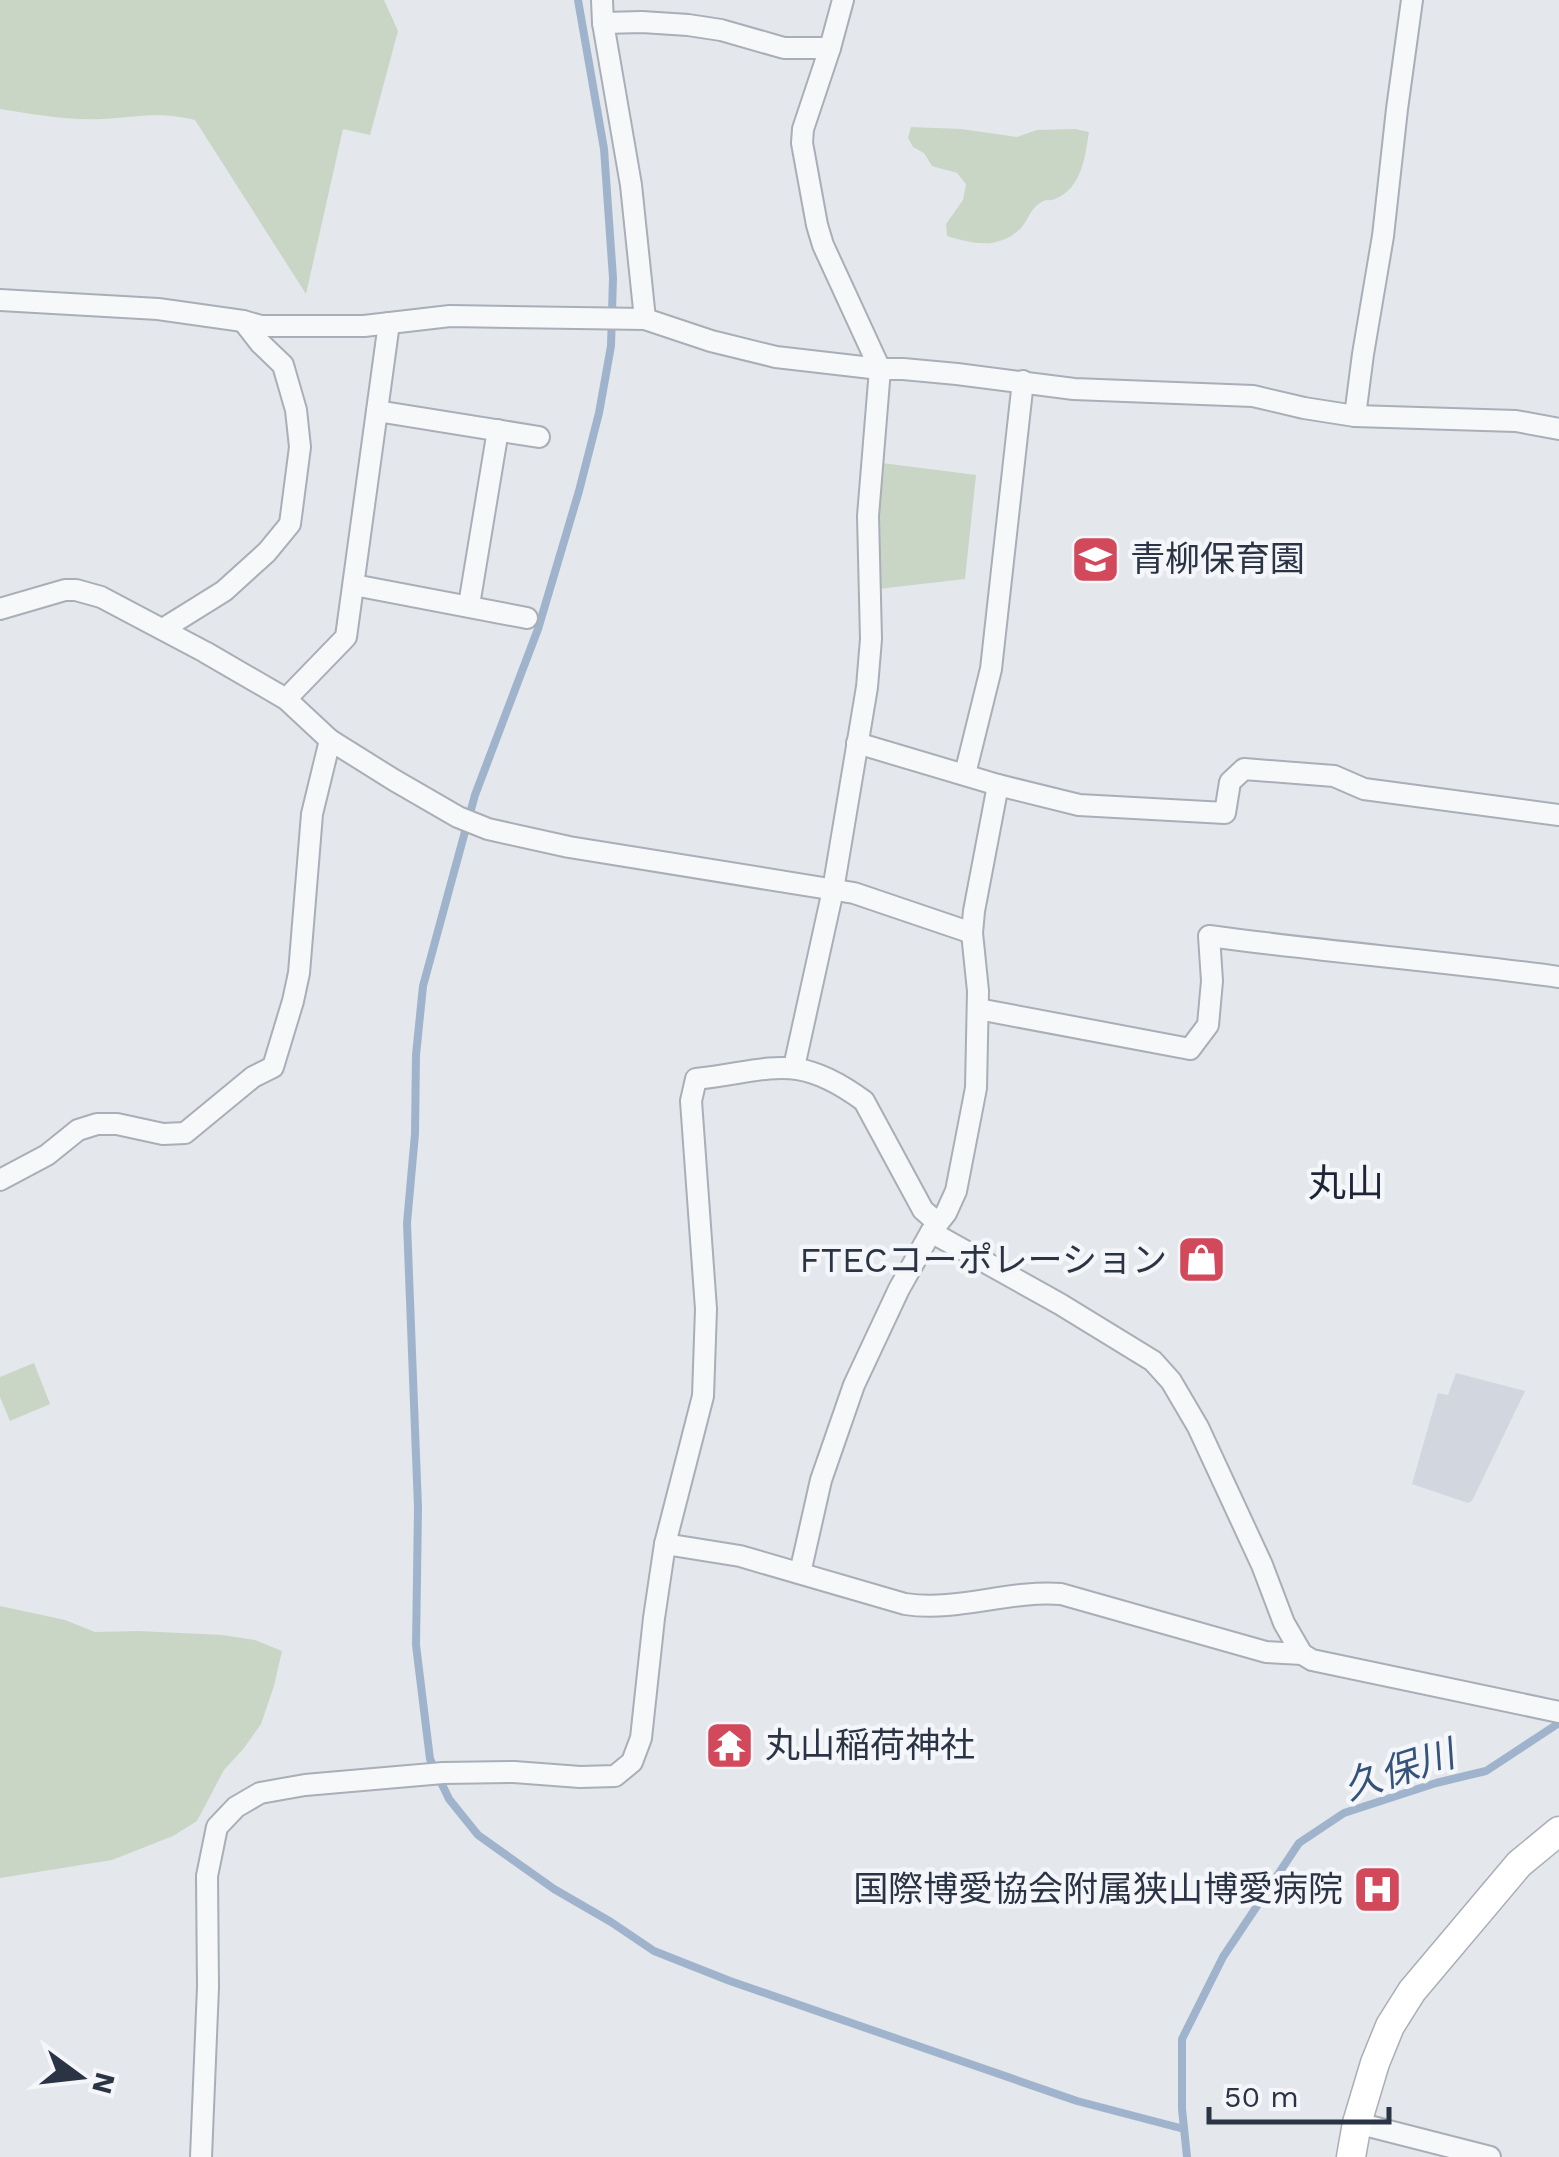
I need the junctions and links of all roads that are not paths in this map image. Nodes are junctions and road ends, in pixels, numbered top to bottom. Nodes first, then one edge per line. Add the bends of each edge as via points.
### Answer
1 (602, 0) edge
2 (843, 0) edge
3 (1412, 0) edge
4 (603, 23) junction
5 (830, 48) junction
6 (0, 300) edge
7 (640, 319) junction
8 (243, 321) junction
9 (389, 323) junction
10 (880, 370) junction
11 (1023, 381) junction
12 (377, 411) junction
13 (1356, 416) junction
14 (1559, 429) edge
15 (498, 430) junction
16 (539, 436) dead end
17 (354, 585) junction
18 (469, 605) junction
19 (0, 608) edge
20 (527, 618) dead end
21 (163, 629) junction
22 (286, 699) junction
23 (330, 740) junction
24 (856, 742) junction
25 (965, 774) junction
26 (998, 785) junction
27 (1559, 815) edge
28 (833, 890) junction
29 (972, 933) junction
30 (1559, 977) edge
31 (978, 1009) junction
32 (794, 1067) junction
33 (0, 1180) edge
34 (934, 1227) junction
35 (665, 1544) junction
36 (800, 1573) junction
37 (1302, 1654) junction
38 (1559, 1712) edge
39 (1559, 1830) edge
40 (1357, 2122) junction
41 (201, 2157) edge
42 (1352, 2157) edge
43 (1490, 2157) edge

1 - 4 street
2 - 5 street
3 - 13 street
4 - 5 street via 688,25 784,48
4 - 7 street via 631,185
5 - 10 street via 802,143 823,245
6 - 8 street
7 - 9 street via 450,316
7 - 10 street via 776,357
8 - 9 street
8 - 21 street via 283,365 296,410 300,446 290,524 224,591
9 - 12 street
10 - 11 street
10 - 24 street via 868,516 872,640
11 - 13 street via 1253,396
11 - 25 street via 991,669
12 - 15 street
12 - 17 street
13 - 14 street
15 - 16 street
15 - 18 street
17 - 18 street
17 - 22 street via 346,638
18 - 20 street
19 - 21 street via 76,590
21 - 22 street
22 - 23 street
23 - 28 street via 488,829
23 - 33 street via 312,814 299,973 273,1067 184,1133 96,1124
24 - 25 street
24 - 28 street
25 - 26 street
26 - 27 street via 1078,805 1225,813 1230,782 1244,769 1284,771 1334,776 1364,789
26 - 29 street
28 - 29 street
28 - 32 street
29 - 31 street
30 - 31 street via 1210,936 1208,1025 1190,1049
31 - 34 street via 976,1088 956,1191
32 - 34 street via 864,1101
32 - 35 street via 696,1079 691,1101 706,1360 696,1429
34 - 36 street via 854,1385 821,1480
34 - 37 street via 1153,1361 1171,1381
35 - 36 street
35 - 41 street via 641,1738 632,1762 615,1776 437,1774 305,1785 260,1794 217,1827 207,1876
36 - 37 street via 924,1607 1061,1594 1266,1652
37 - 38 street
39 - 40 main road via 1518,1864 1412,1991 1374,2063
40 - 42 main road
40 - 43 street

